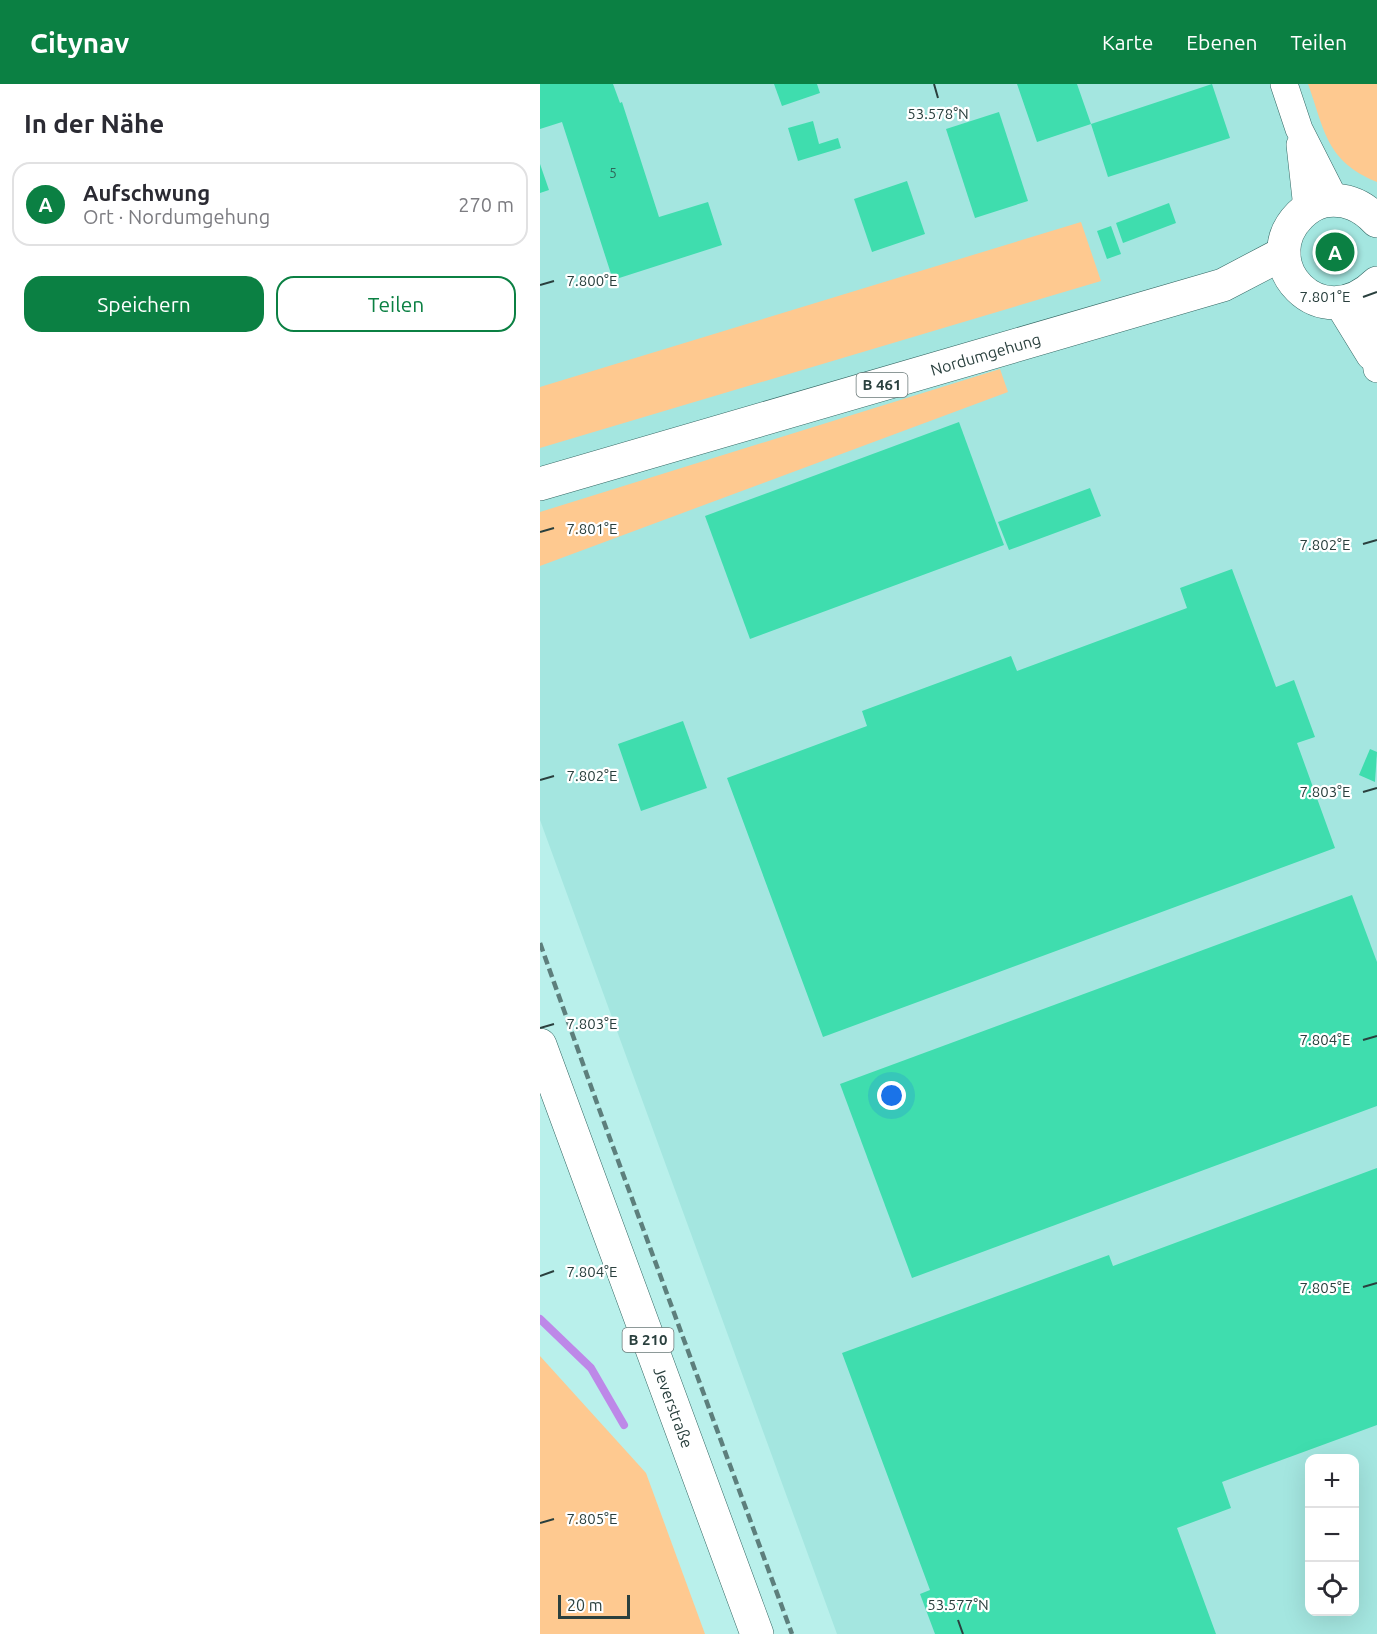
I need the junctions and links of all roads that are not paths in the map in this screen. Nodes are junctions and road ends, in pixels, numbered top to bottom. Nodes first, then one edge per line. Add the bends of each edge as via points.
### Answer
1 (1284, 84) edge
2 (1321, 204) junction
3 (1377, 221) edge
4 (1284, 253) junction
5 (1223, 285) junction
6 (1297, 286) junction
7 (1360, 294) edge
8 (1376, 367) edge
9 (540, 484) edge
10 (540, 1045) edge
11 (757, 1634) edge

1 - 2 street
2 - 3 main road via 1352,202
2 - 4 main road via 1293,222
4 - 5 main road, Nordumgehung / B 461
4 - 6 main road via 1287,270
5 - 6 main road, Nordumgehung / B 461
5 - 9 main road, Nordumgehung / B 461
6 - 7 main road via 1308,297 1322,302
7 - 8 street
10 - 11 main road, Jeverstraße / B 210

